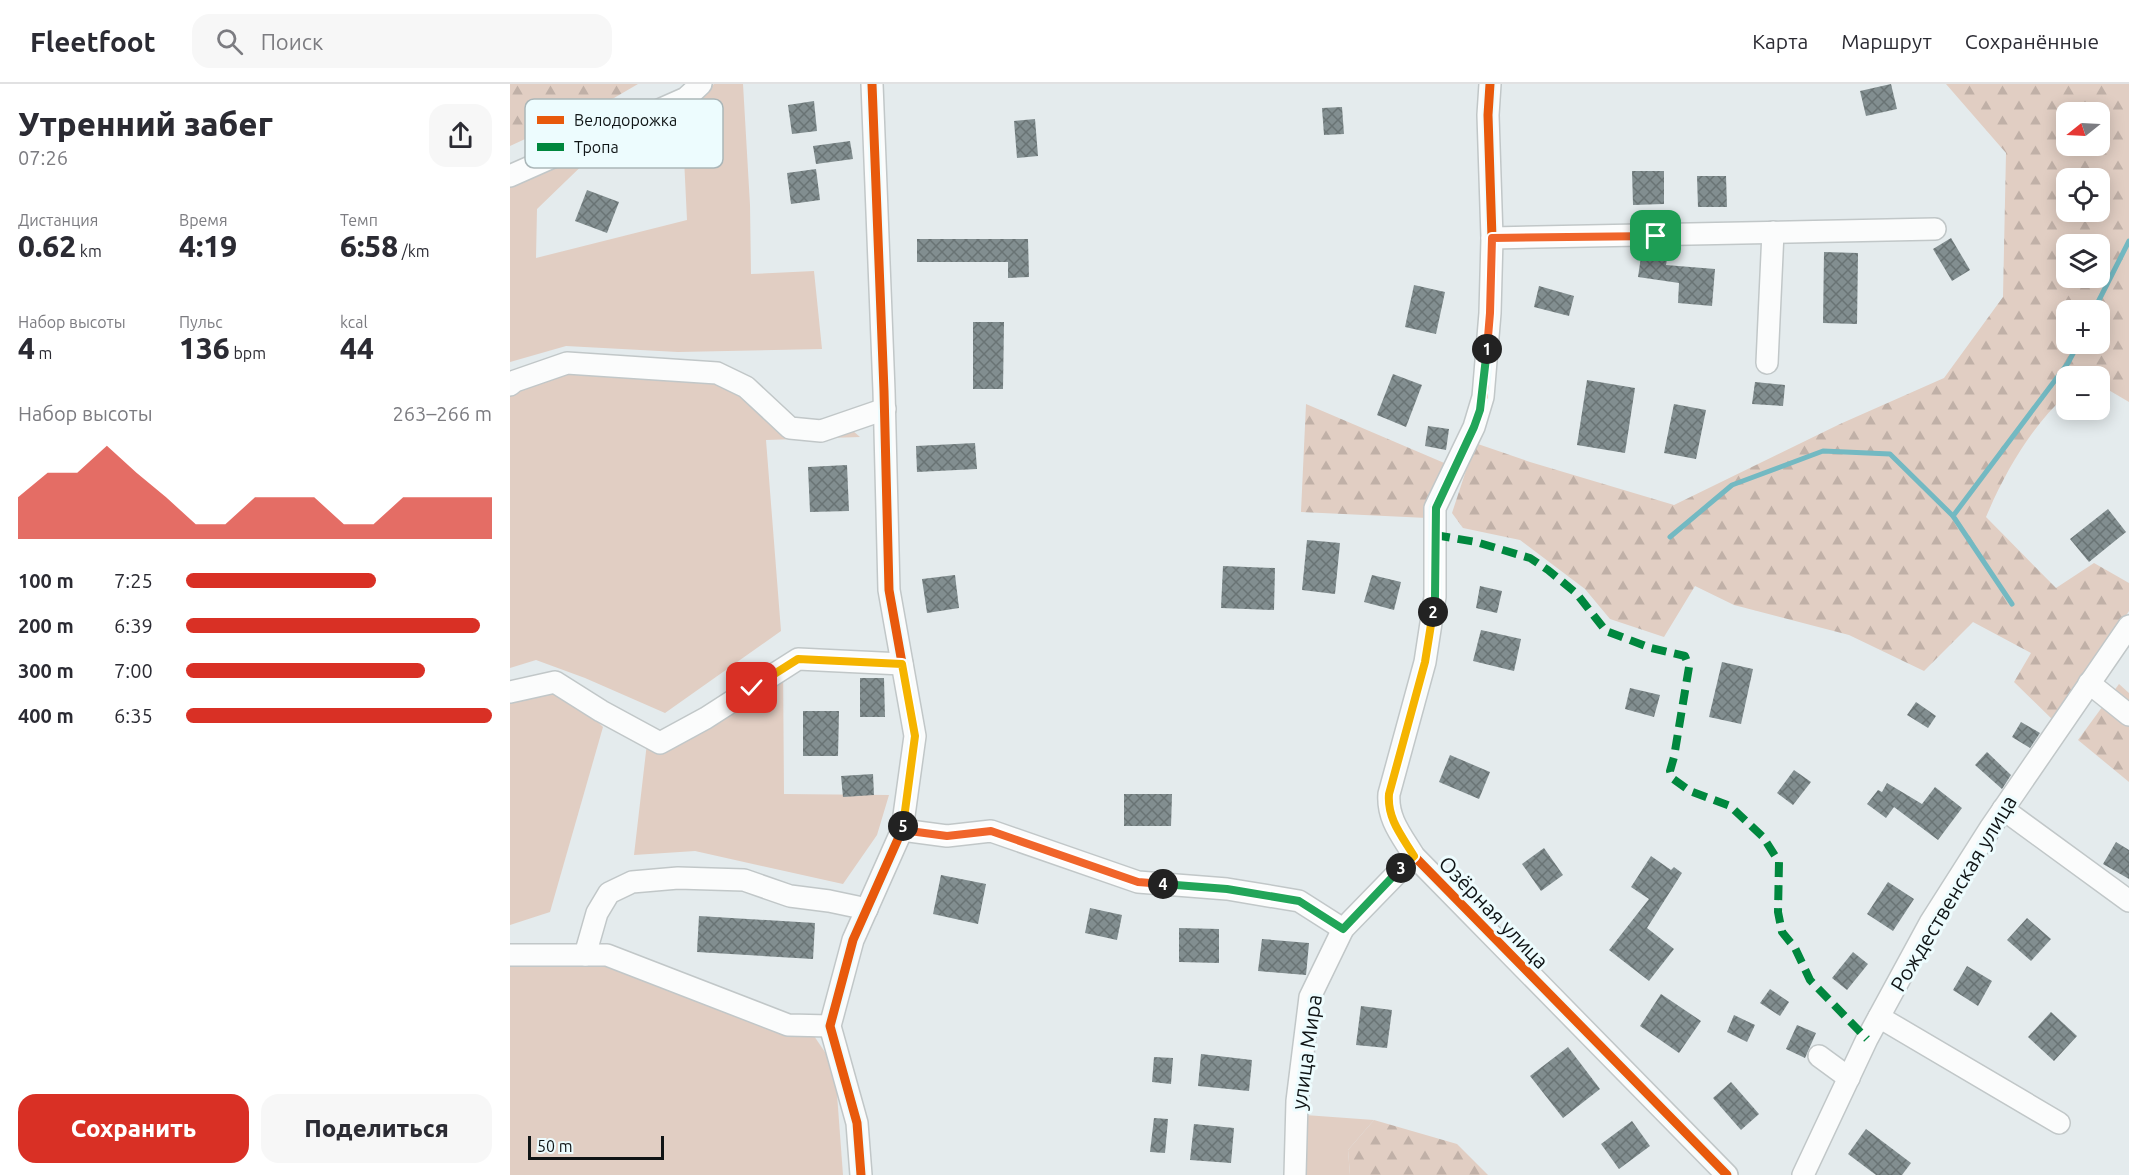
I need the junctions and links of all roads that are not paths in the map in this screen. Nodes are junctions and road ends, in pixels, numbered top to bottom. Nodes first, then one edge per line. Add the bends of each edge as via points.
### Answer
1 (701, 84) edge
2 (872, 84) edge
3 (1490, 84) edge
4 (684, 99) edge
5 (528, 168) edge
6 (510, 176) edge
7 (1935, 229) dead end
8 (1773, 232) junction
9 (1492, 238) junction
10 (1767, 363) dead end
11 (510, 385) edge
12 (885, 409) junction
13 (2129, 626) edge
14 (902, 664) junction
15 (2089, 683) junction
16 (510, 692) edge
17 (2129, 714) edge
18 (2003, 809) junction
19 (902, 830) junction
20 (1414, 856) junction
21 (2129, 901) edge
22 (867, 909) junction
23 (1343, 929) junction
24 (510, 955) edge
25 (585, 955) junction
26 (1879, 1017) junction
27 (830, 1026) junction
28 (1819, 1056) dead end
29 (1849, 1078) junction
30 (2059, 1124) dead end
31 (861, 1175) edge
32 (1295, 1175) edge
33 (1727, 1175) edge
34 (1803, 1175) edge

1 - 4 street
2 - 12 street
3 - 9 street, Озёрная улица
5 - 6 street
7 - 8 street
8 - 9 street
8 - 10 street
9 - 20 street, Озёрная улица via 1483,397 1474,427 1436,508 1435,597 1425,662 1389,794 1392,821
11 - 12 street via 567,363 641,366 717,373 747,387 790,428 821,431
12 - 14 street via 889,590
13 - 15 street, Рождественская улица
14 - 16 street via 798,659 660,743 555,682
14 - 19 street via 915,736
15 - 17 street
15 - 18 street, Рождественская улица
18 - 21 street
18 - 26 street, Рождественская улица via 1930,924
19 - 22 street
19 - 23 street via 947,836 991,831 1138,882 1227,889 1299,901
20 - 23 street, улица Мира
20 - 33 street, Озёрная улица
22 - 25 street via 790,896 744,880 678,878 632,882 609,892 597,913
22 - 27 street via 853,940
23 - 32 street, улица Мира via 1310,997 1298,1101
24 - 25 street
25 - 27 street via 607,956 788,1025
26 - 29 street, Рождественская улица
26 - 30 street
27 - 31 street via 857,1123
28 - 29 street
29 - 34 street, Рождественская улица

